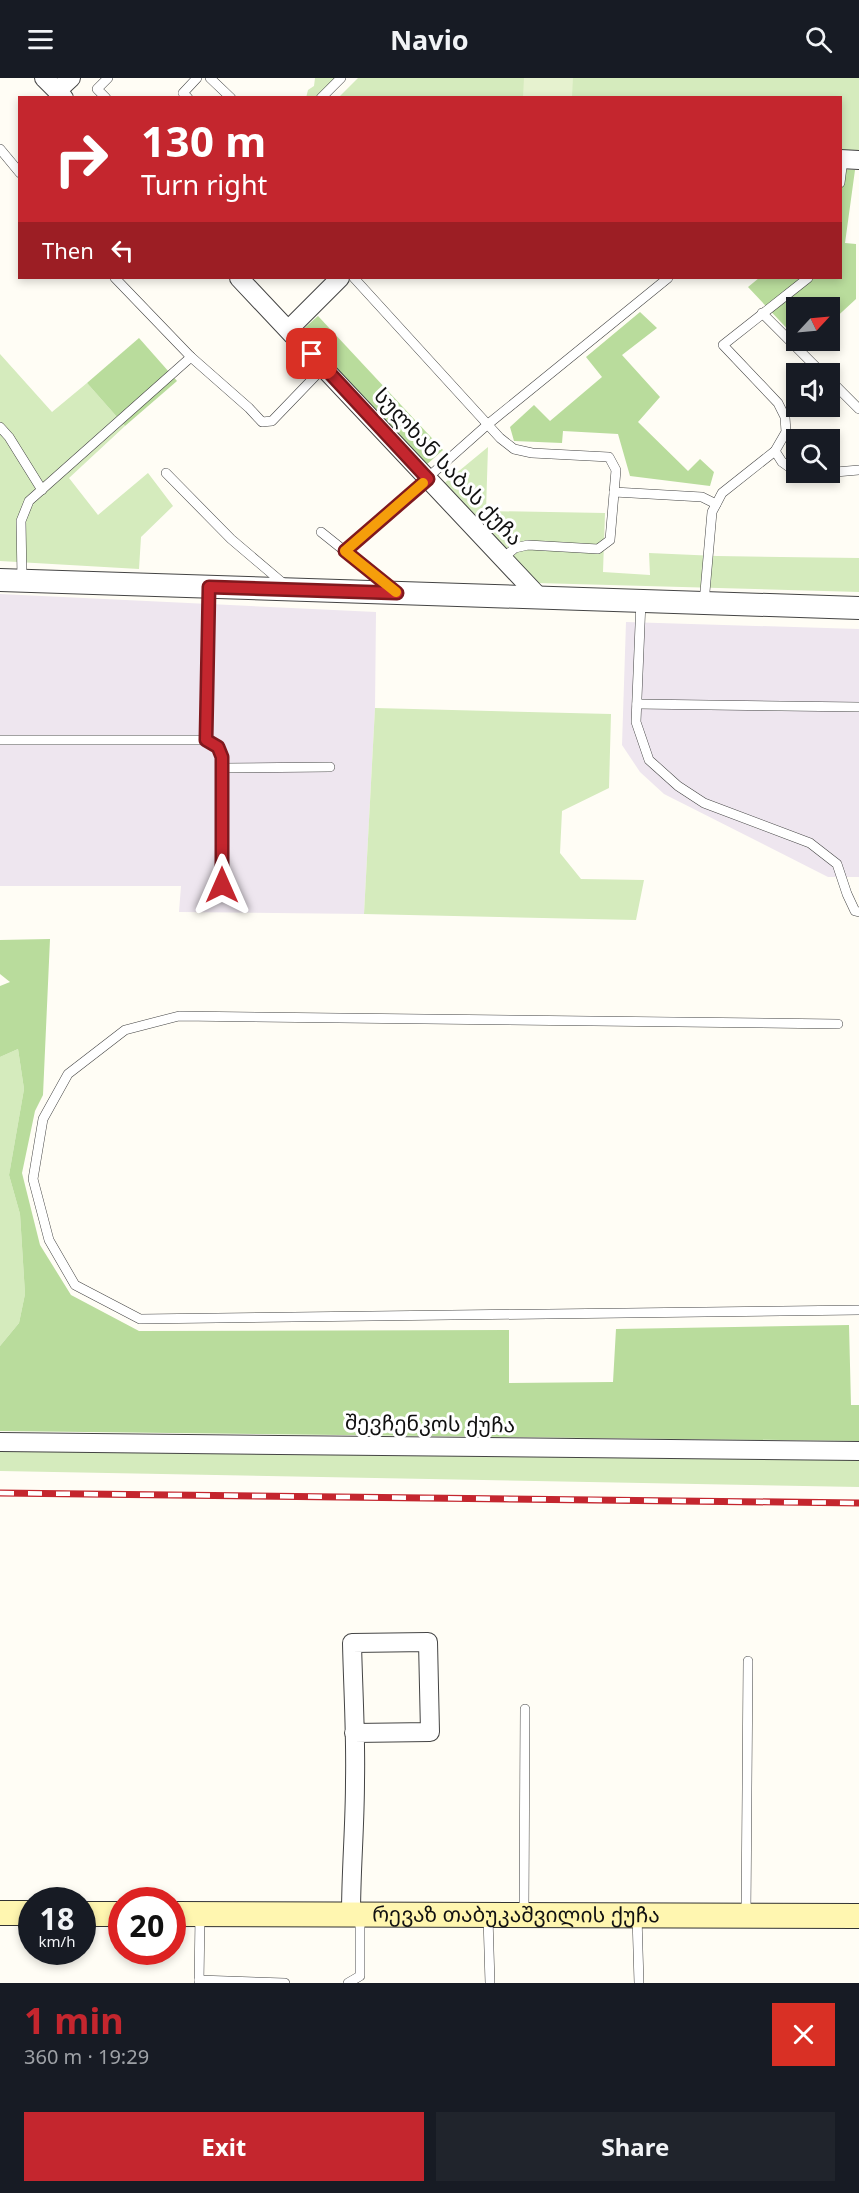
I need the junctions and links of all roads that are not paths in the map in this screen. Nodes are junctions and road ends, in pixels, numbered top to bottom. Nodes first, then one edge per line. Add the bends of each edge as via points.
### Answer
1 (44, 78) edge
2 (71, 78) edge
3 (108, 78) edge
4 (196, 78) edge
5 (210, 78) edge
6 (341, 78) edge
7 (61, 94) edge
8 (104, 96) edge
9 (186, 96) edge
10 (229, 96) edge
11 (323, 96) edge
12 (0, 149) edge
13 (847, 159) edge
14 (18, 171) edge
15 (842, 176) edge
16 (117, 279) edge
17 (239, 279) edge
18 (339, 279) edge
19 (355, 279) edge
20 (667, 279) edge
21 (807, 279) edge
22 (762, 313) junction
23 (289, 329) junction
24 (191, 357) junction
25 (812, 363) edge
26 (324, 367) junction
27 (840, 390) edge
28 (859, 410) edge
29 (488, 425) junction
30 (0, 427) edge
31 (775, 451) junction
32 (786, 465) edge
33 (859, 470) edge
34 (840, 472) edge
35 (166, 473) dead end
36 (428, 479) junction
37 (42, 490) junction
38 (614, 492) junction
39 (716, 504) junction
40 (321, 532) dead end
41 (345, 551) junction
42 (503, 558) junction
43 (0, 580) edge
44 (22, 581) junction
45 (209, 587) junction
46 (290, 590) junction
47 (397, 593) junction
48 (540, 598) junction
49 (641, 601) junction
50 (704, 603) junction
51 (859, 608) edge
52 (636, 704) junction
53 (859, 707) edge
54 (0, 740) edge
55 (206, 740) junction
56 (330, 767) dead end
57 (222, 768) junction
58 (222, 885) dead end
59 (859, 912) edge
60 (838, 1024) dead end
61 (859, 1310) edge
62 (0, 1442) edge
63 (859, 1451) edge
64 (748, 1661) dead end
65 (525, 1709) dead end
66 (354, 1733) junction
67 (0, 1913) edge
68 (18, 1914) edge
69 (186, 1914) edge
70 (200, 1914) junction
71 (355, 1914) junction
72 (488, 1915) junction
73 (524, 1915) junction
74 (637, 1915) junction
75 (746, 1916) junction
76 (859, 1916) edge
77 (199, 1982) edge
78 (285, 1983) edge
79 (348, 1983) edge
80 (490, 1983) edge
81 (639, 1983) edge

1 - 7 street
2 - 7 street
3 - 8 lane via 97,89
4 - 9 lane via 183,93
5 - 10 lane
6 - 11 lane
12 - 14 lane
13 - 15 lane
16 - 24 lane
17 - 23 street, სულხან საბას ქუჩა
18 - 23 street
19 - 29 lane
20 - 29 lane
21 - 22 lane
22 - 25 lane
22 - 31 lane via 723,345 778,404 785,417 786,432
23 - 26 street, სულხან საბას ქუჩა
24 - 26 lane via 262,422 272,421
24 - 37 lane
26 - 36 street, სულხან საბას ქუჩა
27 - 28 lane
29 - 36 lane
29 - 38 lane via 514,449 609,457 616,470
30 - 37 lane
31 - 32 lane
31 - 39 lane via 722,493
33 - 34 lane
35 - 46 lane via 231,540
36 - 41 lane
36 - 42 street, სულხან საბას ქუჩა
37 - 44 lane via 29,501 21,521
38 - 39 lane via 702,497
38 - 42 lane via 610,540 598,549 528,545 515,548
39 - 50 lane via 712,512
40 - 41 lane
41 - 47 lane
42 - 48 street, სულხან საბას ქუჩა
43 - 44 street
44 - 45 street
45 - 46 street
45 - 55 lane
46 - 47 street
47 - 48 street
48 - 49 street
49 - 50 street
49 - 52 lane
50 - 51 street
52 - 53 lane
52 - 59 lane via 636,722 650,760 704,803 810,843 837,864 847,894
54 - 55 lane
55 - 57 lane via 218,747
56 - 57 lane
57 - 58 lane
60 - 61 lane via 179,1016 124,1030 68,1074 43,1119 33,1179 49,1240 75,1285 140,1319
62 - 63 street, შევჩენკოს ქუჩა
64 - 75 lane
65 - 73 lane
66 - 66 street via 430,1732 428,1642 352,1643
66 - 71 street via 351,1857
67 - 68 main road
69 - 70 main road, რევაზ თაბუკაშვილის ქუჩა
70 - 71 main road, რევაზ თაბუკაშვილის ქუჩა
70 - 77 lane
71 - 72 main road, რევაზ თაბუკაშვილის ქუჩა
71 - 79 lane via 360,1976
72 - 73 main road, რევაზ თაბუკაშვილის ქუჩა
72 - 80 lane
73 - 74 main road, რევაზ თაბუკაშვილის ქუჩა
74 - 75 main road, რევაზ თაბუკაშვილის ქუჩა
74 - 81 lane
75 - 76 main road, რევაზ თაბუკაშვილის ქუჩა
77 - 78 lane

